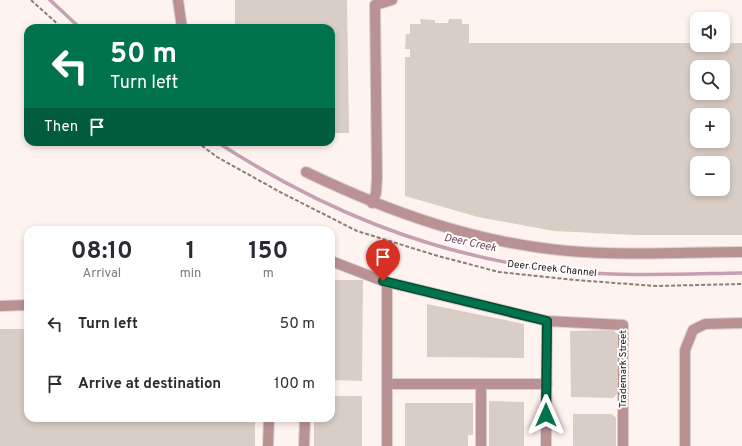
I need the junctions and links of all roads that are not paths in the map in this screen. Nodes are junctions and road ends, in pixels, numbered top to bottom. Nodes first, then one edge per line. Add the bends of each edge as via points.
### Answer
1 (178, 0) edge
2 (392, 0) edge
3 (375, 2) edge
4 (181, 24) edge
5 (306, 172) dead end
6 (372, 202) junction
7 (742, 252) edge
8 (335, 264) edge
9 (387, 283) junction
10 (0, 306) edge
11 (24, 306) edge
12 (547, 321) junction
13 (742, 323) edge
14 (387, 384) junction
15 (481, 384) junction
16 (547, 384) junction
17 (269, 422) edge
18 (305, 422) edge
19 (268, 446) edge
20 (304, 446) edge
21 (387, 446) edge
22 (481, 446) edge
23 (546, 446) edge
24 (623, 446) edge
25 (685, 446) edge

1 - 4 street
2 - 3 street
3 - 6 street via 377,178 376,193
5 - 6 street
6 - 7 street via 461,232 546,248 600,253
8 - 9 street
9 - 12 street
9 - 14 street
10 - 11 street
12 - 16 street
12 - 24 street, Trademark Street via 623,325
13 - 25 street via 704,324 693,330 685,350
14 - 15 street
14 - 21 street
15 - 16 street
15 - 22 street
16 - 23 street
17 - 19 street
18 - 20 street

